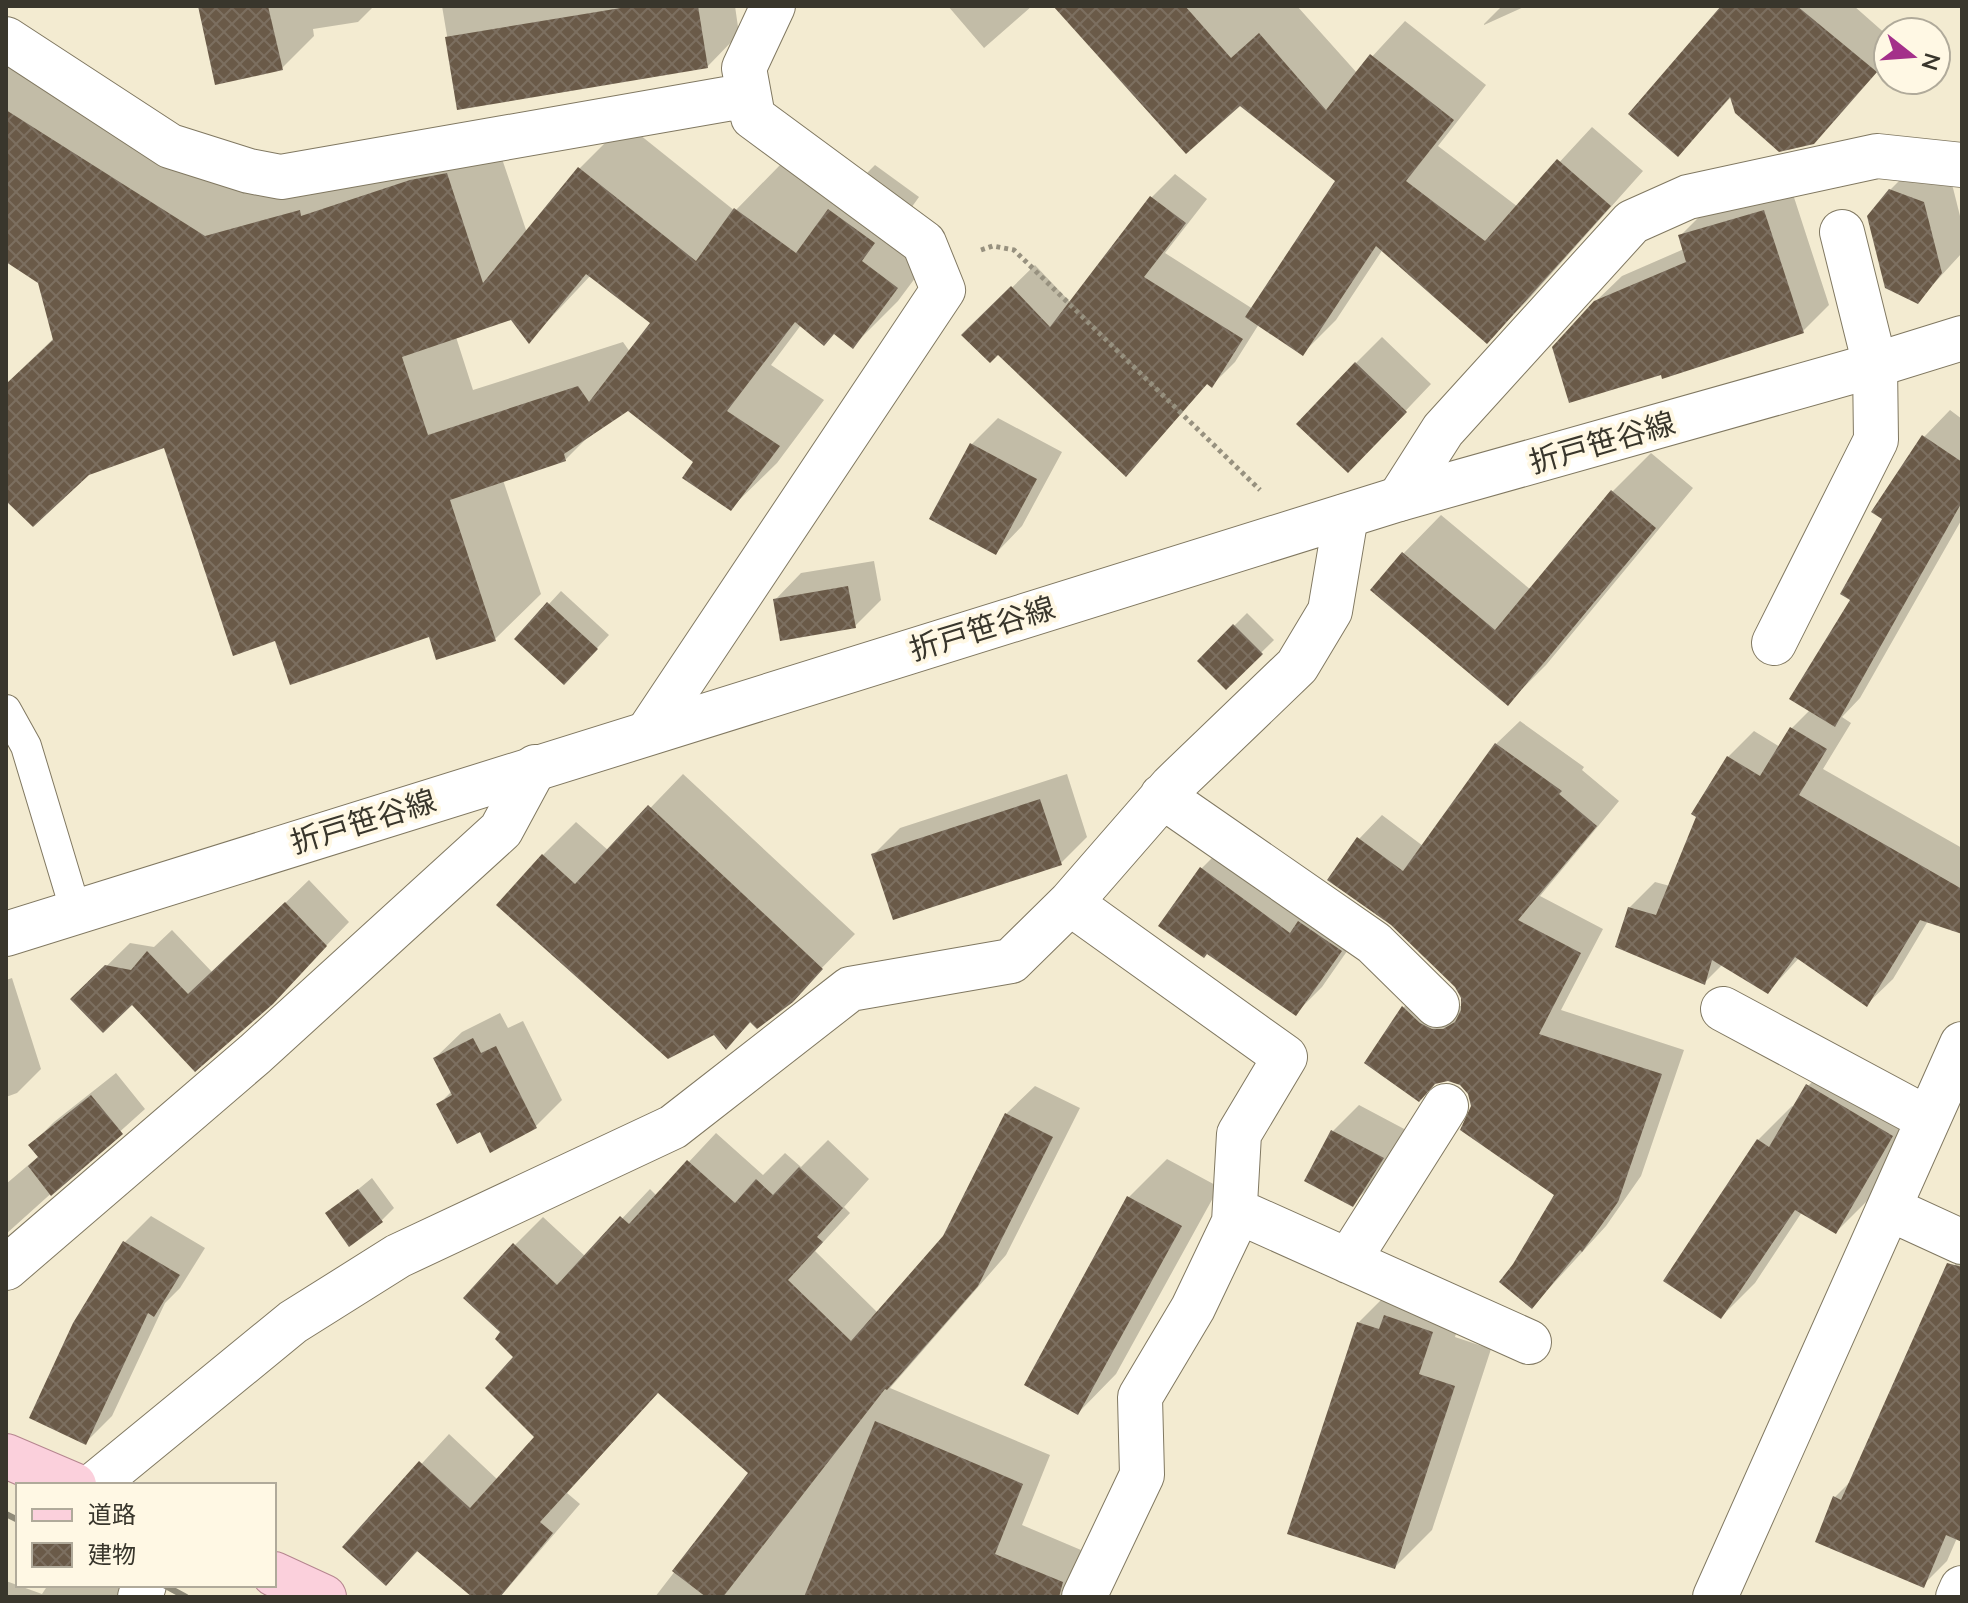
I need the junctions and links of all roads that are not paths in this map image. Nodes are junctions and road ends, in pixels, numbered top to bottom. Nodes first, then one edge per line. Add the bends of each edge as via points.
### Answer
1 (773, 6) edge
2 (6, 39) edge
3 (749, 95) junction
4 (1962, 165) edge
5 (1842, 232) dead end
6 (1962, 338) edge
7 (1875, 365) junction
8 (1399, 499) junction
9 (1346, 516) junction
10 (1774, 643) dead end
11 (6, 710) edge
12 (649, 731) junction
13 (535, 767) junction
14 (1162, 796) junction
15 (1070, 903) junction
16 (76, 912) junction
17 (6, 934) edge
18 (1437, 1005) dead end
19 (1723, 1009) dead end
20 (1962, 1044) edge
21 (1446, 1106) dead end
22 (1928, 1119) junction
23 (1890, 1209) junction
24 (1235, 1210) junction
25 (1962, 1242) edge
26 (1348, 1261) junction
27 (6, 1268) edge
28 (1529, 1342) dead end
29 (6, 1456) edge
30 (69, 1483) edge
31 (96, 1483) edge
32 (276, 1575) edge
33 (1962, 1588) edge
34 (1723, 1594) edge
35 (324, 1597) edge
36 (1084, 1597) edge
37 (1958, 1597) edge

1 - 3 street via 744,68
2 - 3 street via 170,146 281,177
3 - 12 street via 753,117 924,243 943,290
4 - 8 street via 1877,156 1688,197 1632,222 1443,430
5 - 7 street
6 - 7 street, 折戸笹谷線
7 - 8 street, 折戸笹谷線
7 - 10 street via 1876,440
8 - 9 street, 折戸笹谷線
9 - 12 street, 折戸笹谷線
9 - 14 street via 1330,611 1297,666
11 - 16 lane via 26,746
12 - 13 street, 折戸笹谷線
13 - 16 street, 折戸笹谷線
13 - 27 street via 501,830 255,1054
14 - 15 street
14 - 18 street via 1374,943
15 - 24 street via 1285,1057 1239,1134
15 - 31 street via 1011,961 850,989 673,1127 398,1256 293,1322
16 - 17 street, 折戸笹谷線
19 - 22 street
20 - 22 street
21 - 26 street
22 - 23 street
23 - 25 street
23 - 34 street
24 - 26 street
24 - 36 street via 1193,1308 1140,1397 1142,1475
26 - 28 street
29 - 30 main road
32 - 35 main road
33 - 37 street

